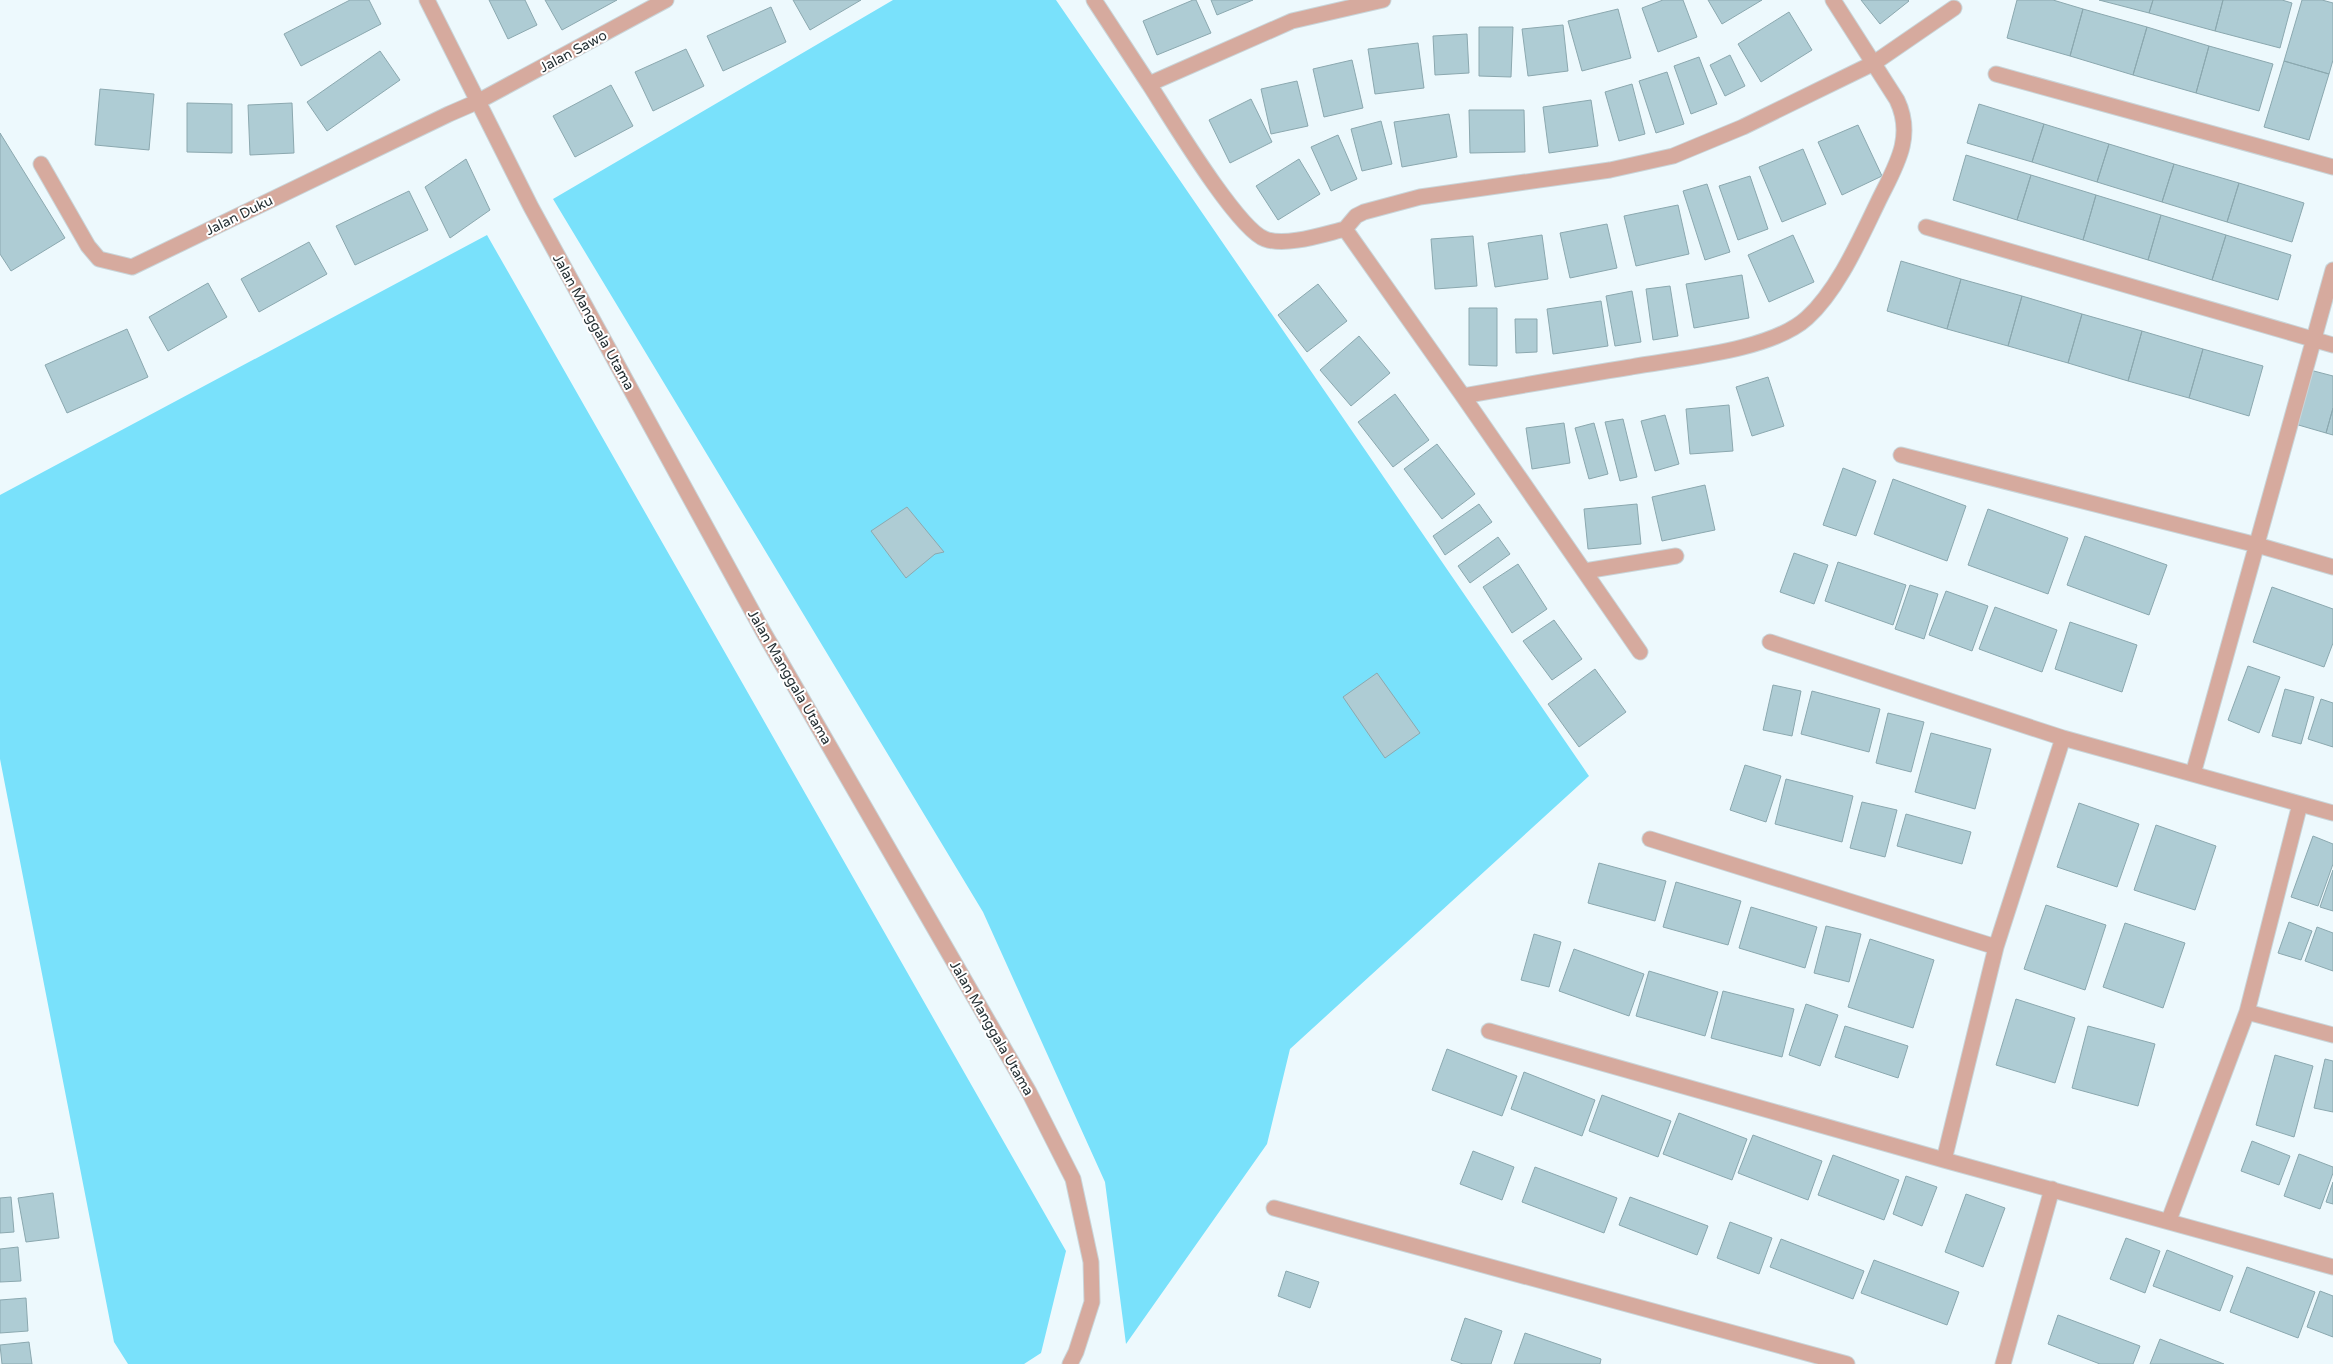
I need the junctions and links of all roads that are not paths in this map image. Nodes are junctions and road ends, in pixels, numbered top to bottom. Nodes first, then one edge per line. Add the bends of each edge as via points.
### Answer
1 (427, 0) edge
2 (666, 0) edge
3 (1094, 0) edge
4 (1383, 0) edge
5 (1833, 0) edge
6 (1954, 8) dead end
7 (1874, 63) junction
8 (1996, 74) dead end
9 (1149, 84) junction
10 (479, 101) junction
11 (41, 164) dead end
12 (2333, 167) edge
13 (1926, 227) dead end
14 (1344, 230) junction
15 (2333, 270) edge
16 (2314, 339) junction
17 (2333, 345) edge
18 (1463, 396) junction
19 (1901, 455) dead end
20 (2257, 545) junction
21 (1676, 556) dead end
22 (2333, 567) edge
23 (1584, 571) junction
24 (1770, 642) dead end
25 (1640, 652) dead end
26 (2062, 738) junction
27 (2193, 774) junction
28 (2300, 804) junction
29 (2333, 813) edge
30 (1650, 839) dead end
31 (1996, 947) junction
32 (2247, 1012) junction
33 (1489, 1031) dead end
34 (2333, 1035) edge
35 (1944, 1160) junction
36 (2052, 1189) junction
37 (1274, 1208) dead end
38 (2169, 1220) junction
39 (2333, 1267) edge
40 (1070, 1364) edge
41 (1847, 1364) edge
42 (2003, 1364) edge

1 - 10 street, Jalan Manggala Utama
2 - 10 street, Jalan Sawo
3 - 9 street
4 - 9 street via 1292,21
5 - 7 street
6 - 7 street
7 - 14 street via 1743,127 1673,156 1610,170 1410,199 1364,212
7 - 18 street via 1903,113 1906,133 1866,226 1840,274 1807,318 1781,334 1728,350
8 - 12 street
9 - 14 street via 1234,212 1258,236 1267,240 1294,240
10 - 11 street, Jalan Duku via 132,267 99,259 88,246
10 - 40 street, Jalan Manggala Utama via 531,208 764,633 1029,1092 1073,1179 1091,1262 1092,1302
13 - 16 street
14 - 18 street
15 - 16 street
16 - 17 street
16 - 20 street
18 - 23 street
19 - 20 street
20 - 22 street
20 - 27 street
21 - 23 street
23 - 25 street
24 - 26 street
26 - 27 street
26 - 31 street
27 - 28 street
28 - 29 street
28 - 32 street
30 - 31 street
31 - 35 street
32 - 34 street
32 - 38 street
33 - 35 street
35 - 36 street
36 - 38 street
36 - 42 street
37 - 41 street
38 - 39 street

